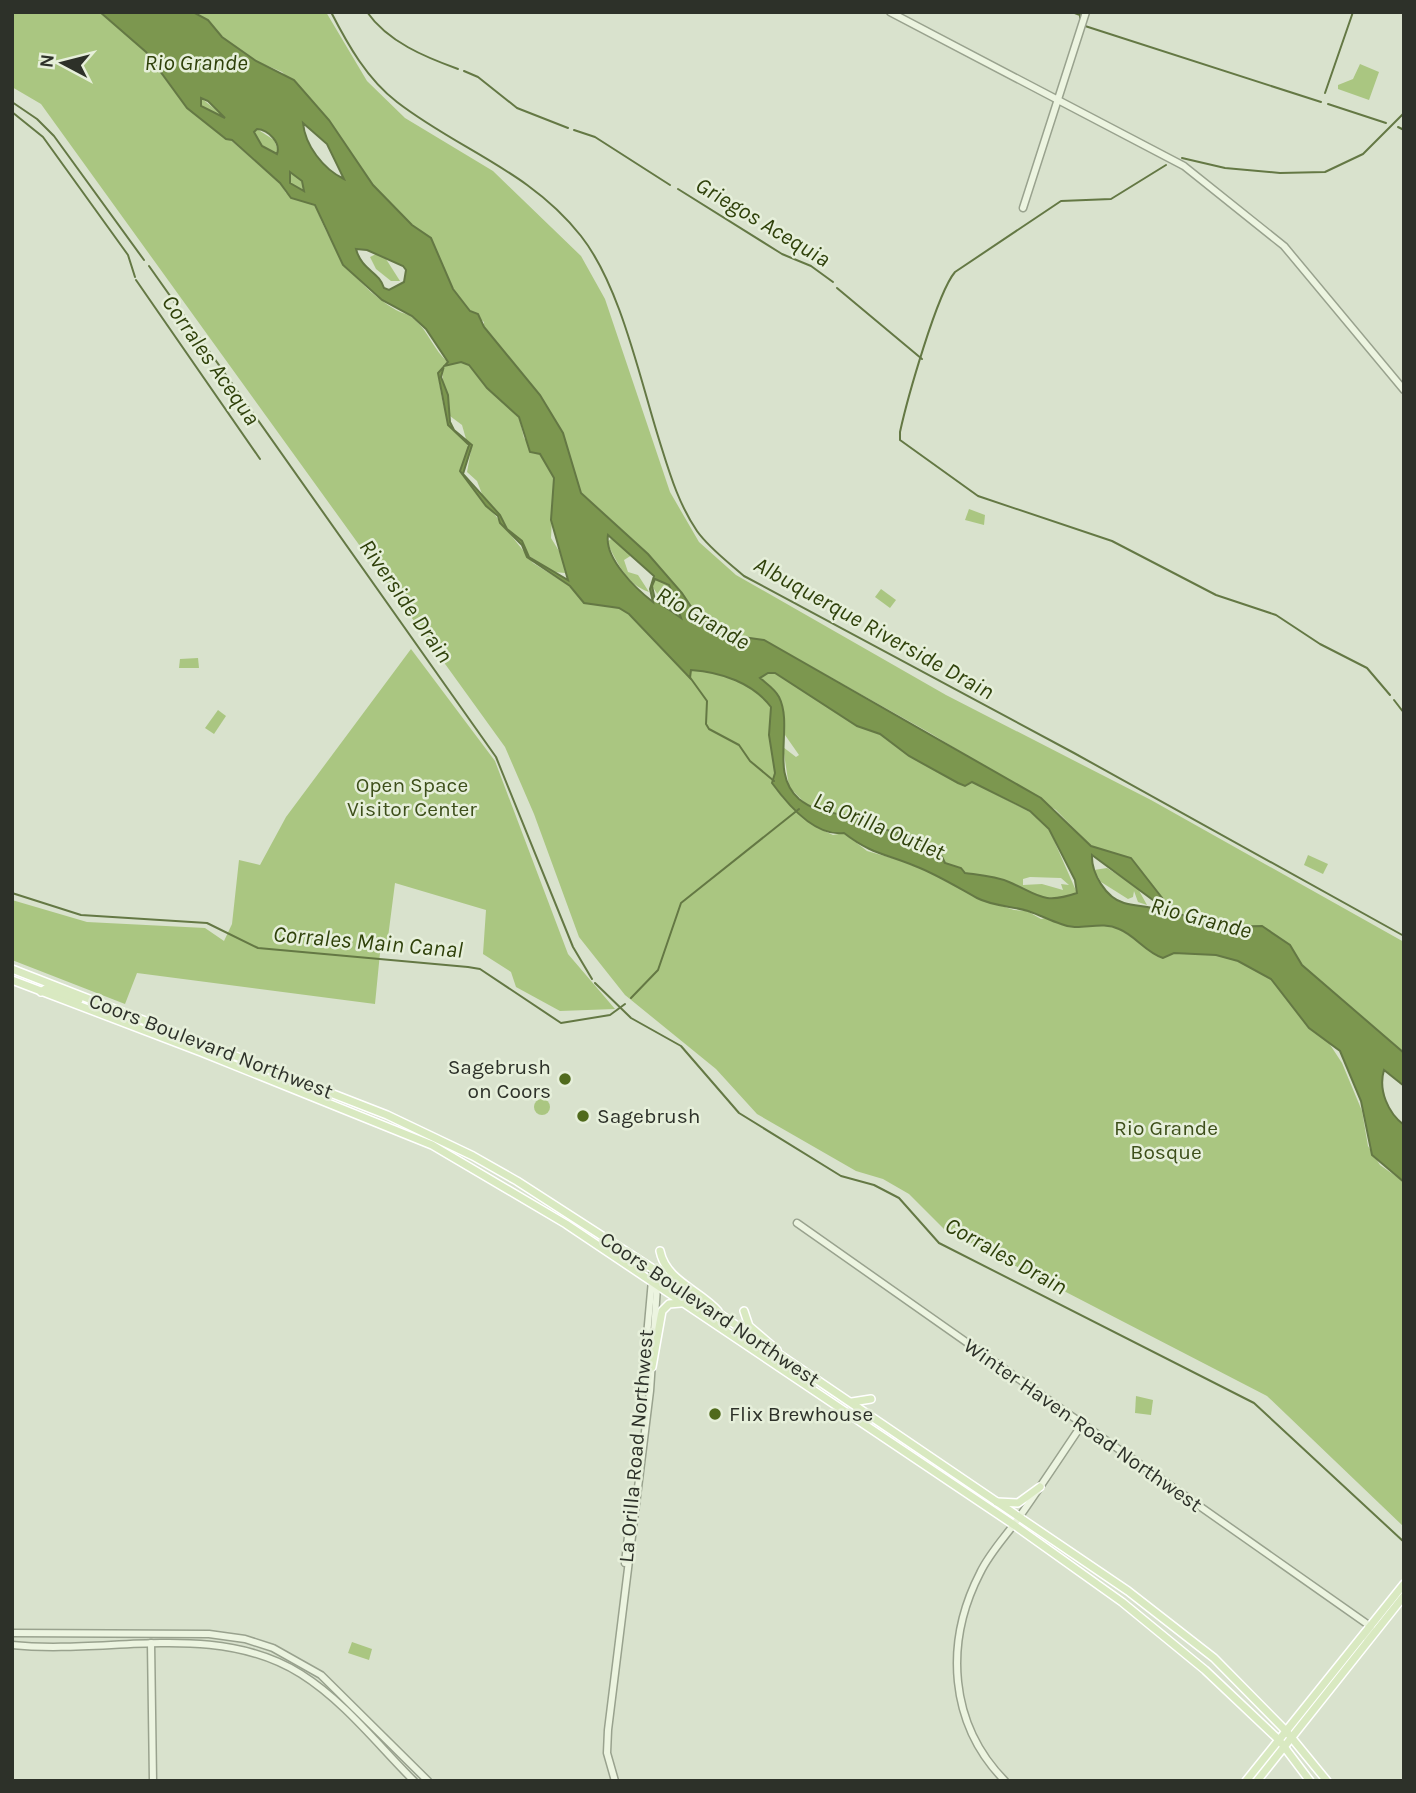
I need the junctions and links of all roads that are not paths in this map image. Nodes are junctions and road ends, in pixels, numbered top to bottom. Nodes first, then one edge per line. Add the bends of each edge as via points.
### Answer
1 (890, 12) edge
2 (1086, 12) edge
3 (1057, 99) junction
4 (1023, 208) dead end
5 (1404, 390) edge
6 (12, 969) edge
7 (12, 980) edge
8 (41, 992) junction
9 (97, 1002) junction
10 (797, 1223) dead end
11 (660, 1251) dead end
12 (655, 1271) junction
13 (654, 1284) junction
14 (681, 1303) junction
15 (724, 1318) junction
16 (787, 1360) junction
17 (652, 1367) junction
18 (781, 1370) junction
19 (871, 1399) dead end
20 (845, 1400) junction
21 (863, 1411) junction
22 (1083, 1423) junction
23 (1040, 1487) junction
24 (993, 1501) junction
25 (1016, 1522) junction
26 (626, 1581) junction
27 (1404, 1584) edge
28 (1404, 1596) edge
29 (1370, 1626) junction
30 (12, 1633) edge
31 (151, 1634) junction
32 (12, 1645) edge
33 (151, 1645) junction
34 (1353, 1661) junction
35 (1289, 1734) junction
36 (1279, 1740) junction
37 (1283, 1748) junction
38 (153, 1781) edge
39 (414, 1781) edge
40 (428, 1781) edge
41 (615, 1781) edge
42 (1005, 1781) edge
43 (1246, 1781) edge
44 (1257, 1781) edge
45 (1310, 1781) edge
46 (1327, 1781) edge

1 - 3 street
2 - 3 street
3 - 4 street
3 - 5 street via 1178,162 1261,225 1284,246
6 - 9 main road, Coors Boulevard Northwest
7 - 8 main road, Coors Boulevard Northwest
8 - 9 main road via 47,988 83,1002
8 - 13 main road, Coors Boulevard Northwest via 432,1146 566,1224
9 - 12 main road, Coors Boulevard Northwest via 387,1115 454,1147 517,1181
10 - 22 street, Winter Haven Road Northwest
11 - 15 main road via 668,1271 710,1301
12 - 13 street, La Orilla Road Northwest
12 - 15 main road, Coors Boulevard Northwest
13 - 14 main road, Coors Boulevard Northwest
13 - 17 street, La Orilla Road Northwest
13 - 26 street, La Orilla Road Northwest
14 - 17 main road via 669,1304 662,1311
14 - 18 main road, Coors Boulevard Northwest
15 - 16 main road, Coors Boulevard Northwest
15 - 16 main road via 736,1319 744,1311 749,1326
16 - 20 main road, Coors Boulevard Northwest
17 - 26 street, La Orilla Road Northwest
18 - 21 main road via 849,1411
18 - 25 main road, Coors Boulevard Northwest
19 - 20 main road
20 - 21 main road, Coors Boulevard Northwest
21 - 24 main road, Coors Boulevard Northwest
22 - 23 street
22 - 29 street, Winter Haven Road Northwest
23 - 24 main road via 1018,1503
23 - 25 street
24 - 25 main road, Coors Boulevard Northwest
25 - 35 main road, Coors Boulevard Northwest via 1128,1591 1214,1658
25 - 36 main road, Coors Boulevard Northwest via 1205,1670
25 - 42 street via 979,1574 955,1658 966,1723 990,1766
26 - 41 street, La Orilla Road Northwest via 607,1741
27 - 29 main road
28 - 34 main road
29 - 34 street via 1372,1631
29 - 35 main road
30 - 31 street
31 - 33 street
31 - 40 street via 228,1636 299,1660 331,1683
32 - 33 street
33 - 38 street
33 - 39 street via 226,1646 285,1665 323,1690
34 - 35 main road
35 - 36 main road
35 - 37 main road
35 - 46 main road, Coors Boulevard Northwest
36 - 37 main road, Coors Boulevard Northwest
36 - 43 main road
37 - 44 main road
37 - 45 main road, Coors Boulevard Northwest

